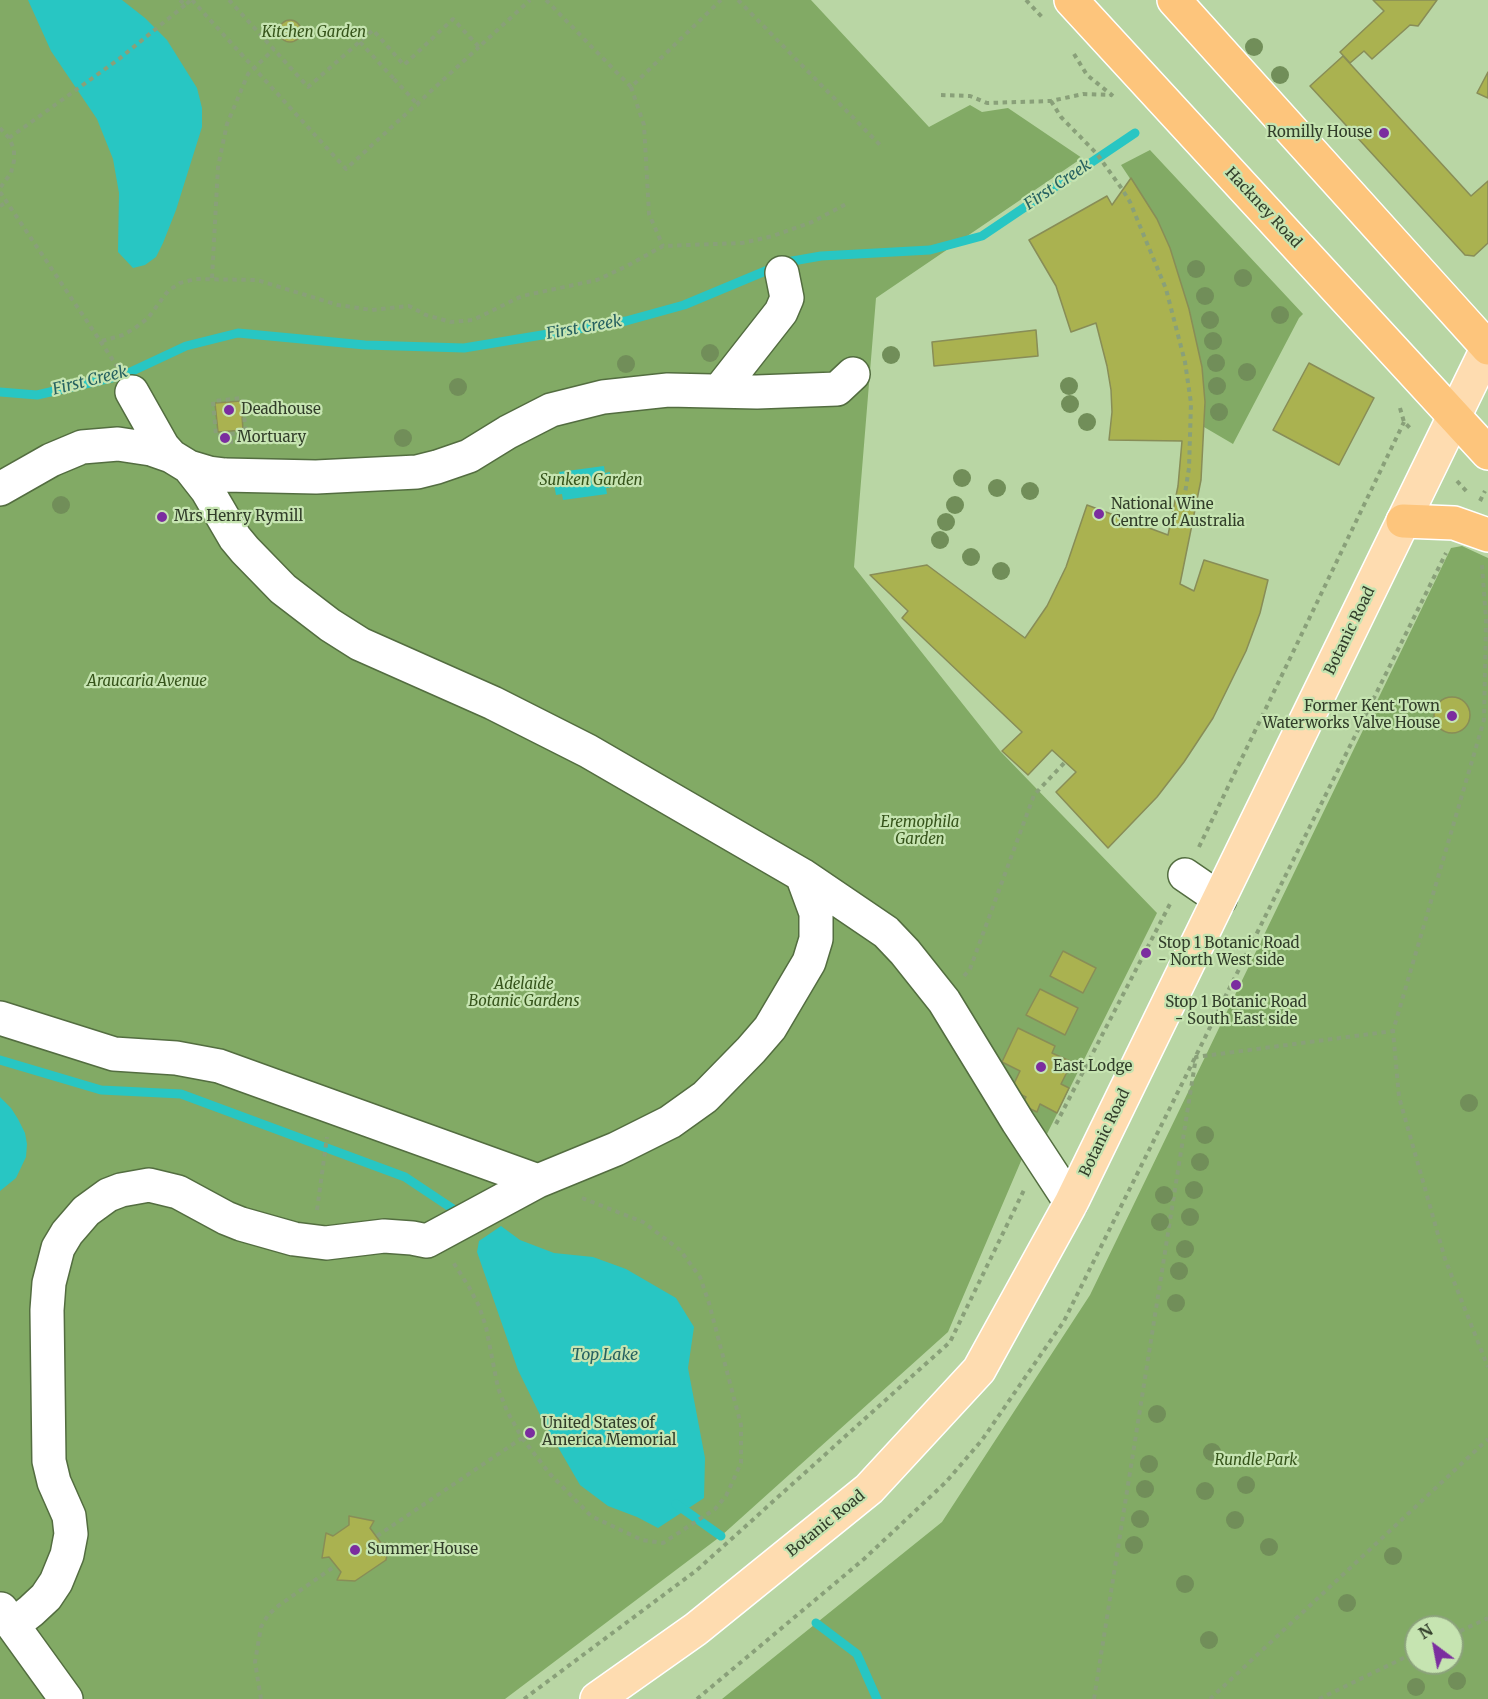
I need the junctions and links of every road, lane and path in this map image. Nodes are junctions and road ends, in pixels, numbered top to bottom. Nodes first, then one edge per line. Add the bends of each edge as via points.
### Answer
1 (180, 0) edge
2 (191, 0) edge
3 (229, 0) edge
4 (530, 0) edge
5 (546, 0) edge
6 (721, 0) edge
7 (738, 0) edge
8 (1174, 0) edge
9 (1074, 1) edge
10 (185, 5) junction
11 (360, 42) junction
12 (479, 47) junction
13 (274, 49) junction
14 (254, 68) junction
15 (631, 87) junction
16 (941, 95) dead end
17 (1113, 95) dead end
18 (1051, 101) junction
19 (419, 106) dead end
20 (0, 128) edge
21 (9, 138) junction
22 (881, 146) dead end
23 (0, 190) edge
24 (7, 202) junction
25 (848, 204) dead end
26 (0, 206) edge
27 (663, 246) junction
28 (782, 273) dead end
29 (212, 278) junction
30 (102, 341) junction
31 (1488, 348) edge
32 (108, 351) dead end
33 (853, 374) dead end
34 (719, 391) junction
35 (132, 392) dead end
36 (1401, 410) dead end
37 (1454, 416) junction
38 (1404, 422) dead end
39 (231, 434) junction
40 (1488, 453) edge
41 (180, 462) junction
42 (233, 475) junction
43 (0, 489) edge
44 (1182, 512) dead end
45 (1403, 521) junction
46 (1485, 549) edge
47 (1065, 762) dead end
48 (802, 875) junction
49 (1185, 875) dead end
50 (1220, 899) junction
51 (872, 922) junction
52 (802, 976) junction
53 (944, 1001) junction
54 (0, 1018) edge
55 (1393, 1031) junction
56 (328, 1130) dead end
57 (538, 1181) junction
58 (1071, 1203) junction
59 (440, 1234) junction
60 (312, 1242) junction
61 (1488, 1367) edge
62 (522, 1438) junction
63 (1488, 1439) edge
64 (377, 1536) dead end
65 (335, 1566) dead end
66 (6, 1616) edge
67 (1488, 1618) edge
68 (696, 1629) junction
69 (1464, 1629) edge
70 (1404, 1658) edge
71 (66, 1699) edge
72 (261, 1699) edge
73 (597, 1699) edge
74 (626, 1699) edge
75 (1094, 1699) edge
76 (1210, 1699) edge
77 (1319, 1699) edge

1 - 10 path
2 - 10 path
2 - 14 path
3 - 13 path
4 - 12 path
5 - 15 path
6 - 15 path
7 - 22 path
8 - 31 highway
9 - 37 highway, Hackney Road
10 - 21 path via 119,59
11 - 12 path via 373,30 404,64 453,19
11 - 13 path via 308,87
11 - 19 path, bridge
12 - 14 path via 346,169
13 - 14 path
14 - 29 path via 228,124 218,167
15 - 27 path via 644,125 649,214
16 - 18 path via 970,96 987,103
17 - 18 path via 1083,94
18 - 44 path via 1097,154 1130,202 1166,289 1191,403 1189,468
20 - 21 path
21 - 23 path via 14,161
23 - 24 path
24 - 26 path
24 - 30 path
25 - 27 path via 773,236 742,243
27 - 29 path via 597,280 522,296 473,320 451,322 410,306 372,310 338,305 257,280
28 - 34 street via 787,292 781,312
29 - 30 path via 180,283 135,328
30 - 32 path
31 - 37 main road, Botanic Road
33 - 34 street via 837,389
34 - 42 street via 641,392 551,410 469,456 417,472 316,477
35 - 41 street via 153,431
36 - 38 path
37 - 40 highway, Hackney Road
37 - 45 main road, Botanic Road
39 - 39 path via 246,433 242,398 213,401 216,436
39 - 42 path
41 - 42 street via 209,473
41 - 43 street via 151,449 118,444 82,447
41 - 48 street via 207,490 245,550 283,589 330,626 360,644 494,703 588,751
45 - 46 highway via 1454,524
45 - 50 main road, Botanic Road
46 - 55 path via 1484,720
47 - 53 path via 1034,795 970,969
48 - 51 street
48 - 52 street via 816,913 817,929 813,953
49 - 50 street
50 - 58 main road, Botanic Road
51 - 52 street via 847,929 830,941
51 - 53 street via 905,952
52 - 57 street via 752,1050 691,1109 615,1149
53 - 58 street
54 - 57 street via 114,1054 176,1058 219,1066
55 - 61 path via 1399,1097 1442,1248
55 - 75 path via 1196,1057
56 - 60 path
57 - 59 street
57 - 62 path via 643,1222 680,1250 700,1277 741,1425 741,1463 726,1496 715,1509 663,1543 642,1540 591,1516
58 - 68 main road, Botanic Road via 979,1370 869,1490
59 - 60 street
59 - 62 path via 449,1258 479,1306 498,1389
60 - 66 street via 241,1224 178,1192 149,1185 108,1195 72,1226 52,1264 46,1310 49,1461 69,1516 68,1555 56,1582 38,1604
62 - 64 path
63 - 76 path
65 - 72 path via 278,1606 261,1627 255,1662
66 - 71 street
67 - 69 path
68 - 73 main road, Botanic Road
68 - 74 main road, Botanic Road
70 - 77 path

